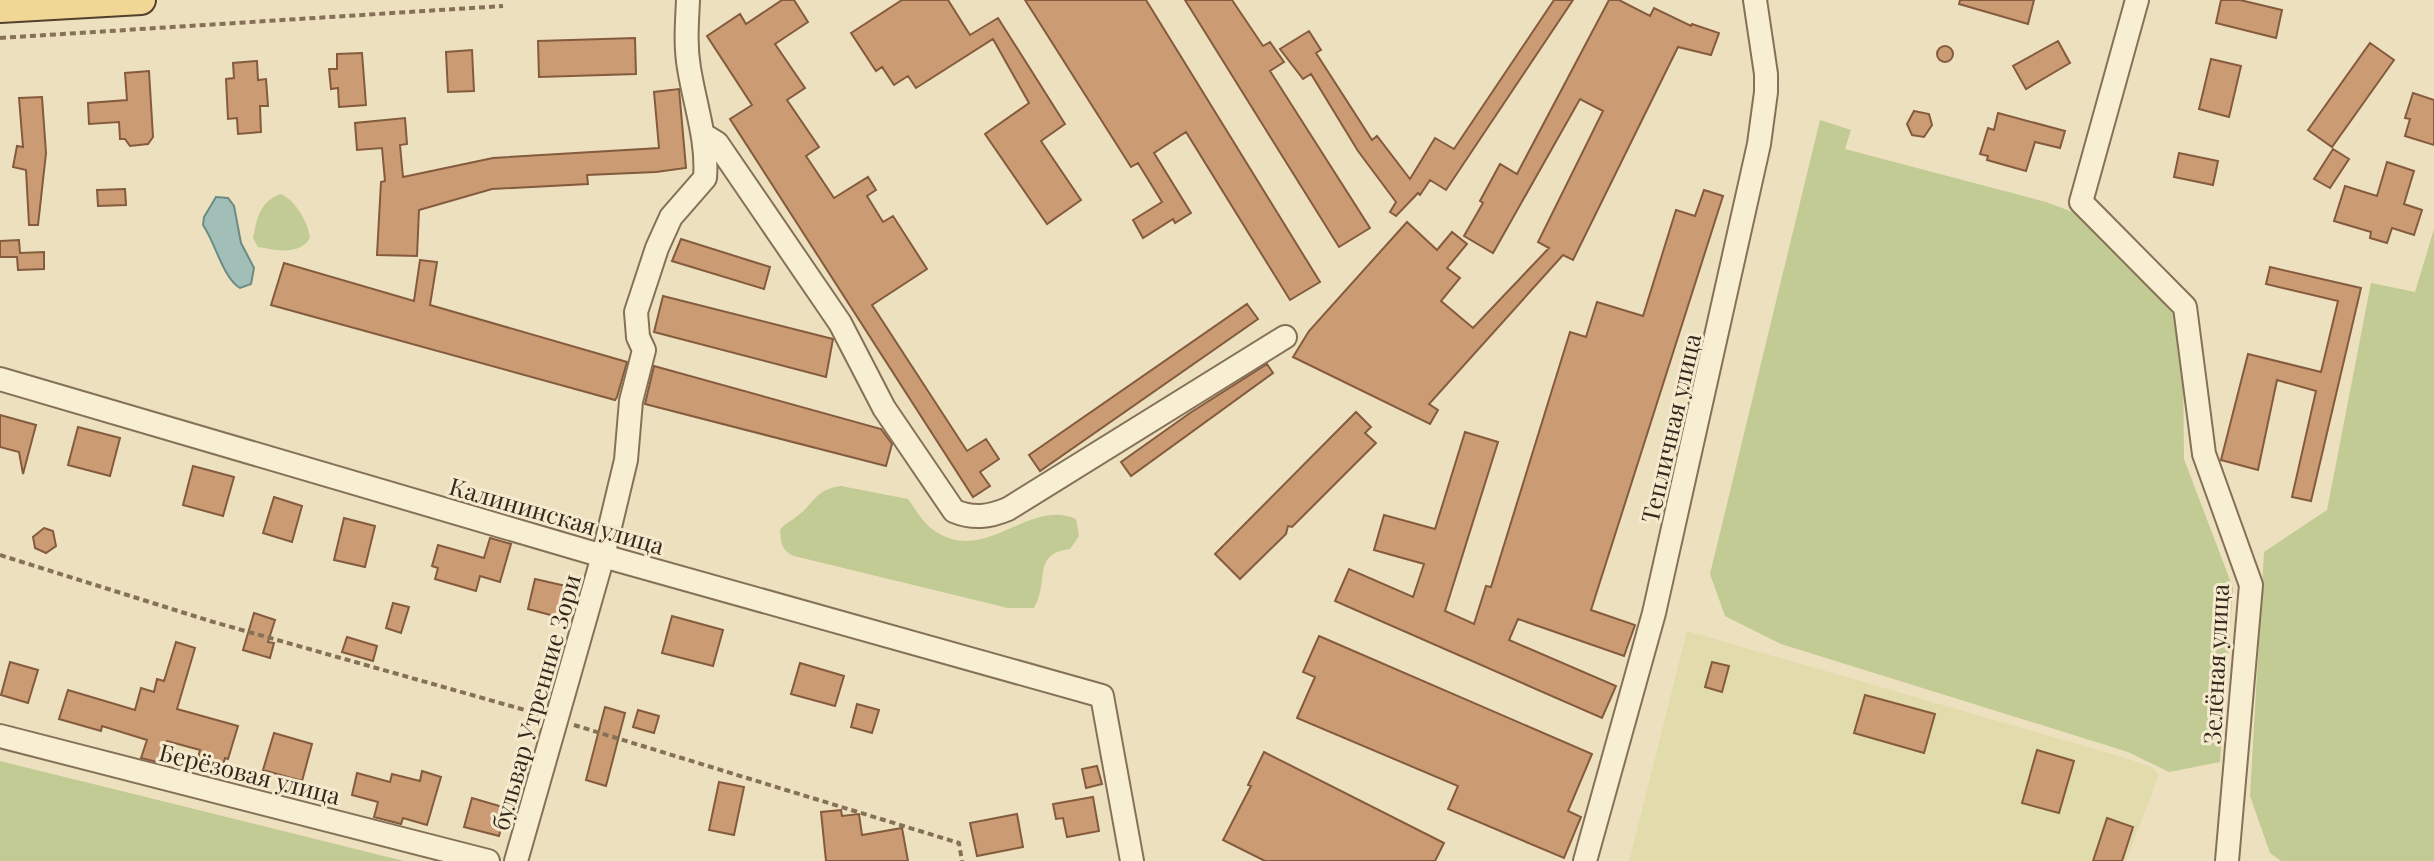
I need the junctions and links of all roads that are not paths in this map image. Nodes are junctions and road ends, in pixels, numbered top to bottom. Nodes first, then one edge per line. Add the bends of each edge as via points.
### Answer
1 (141, 0) edge
2 (688, 0) edge
3 (1755, 0) edge
4 (2137, 0) edge
5 (0, 8) edge
6 (704, 135) junction
7 (1285, 337) dead end
8 (0, 379) edge
9 (603, 556) junction
10 (0, 736) edge
11 (488, 861) edge
12 (516, 861) edge
13 (1132, 861) edge
14 (1585, 861) edge
15 (2227, 861) edge

1 - 5 main road
2 - 6 street, бульвар Утренние Зори via 689,70
3 - 14 street, Тепличная улица via 1766,74 1759,144 1654,613
4 - 15 street, Зелёная улица via 2081,202 2185,307 2204,454 2251,585
6 - 7 street via 717,143 840,323 884,408 954,511 967,517 1008,509
6 - 9 street, бульвар Утренние Зори via 705,178 671,217 636,312 644,350
8 - 9 street, Калининская улица
9 - 12 street, бульвар Утренние Зори
9 - 13 street, Калининская улица via 1102,696
10 - 11 street, Берёзовая улица

